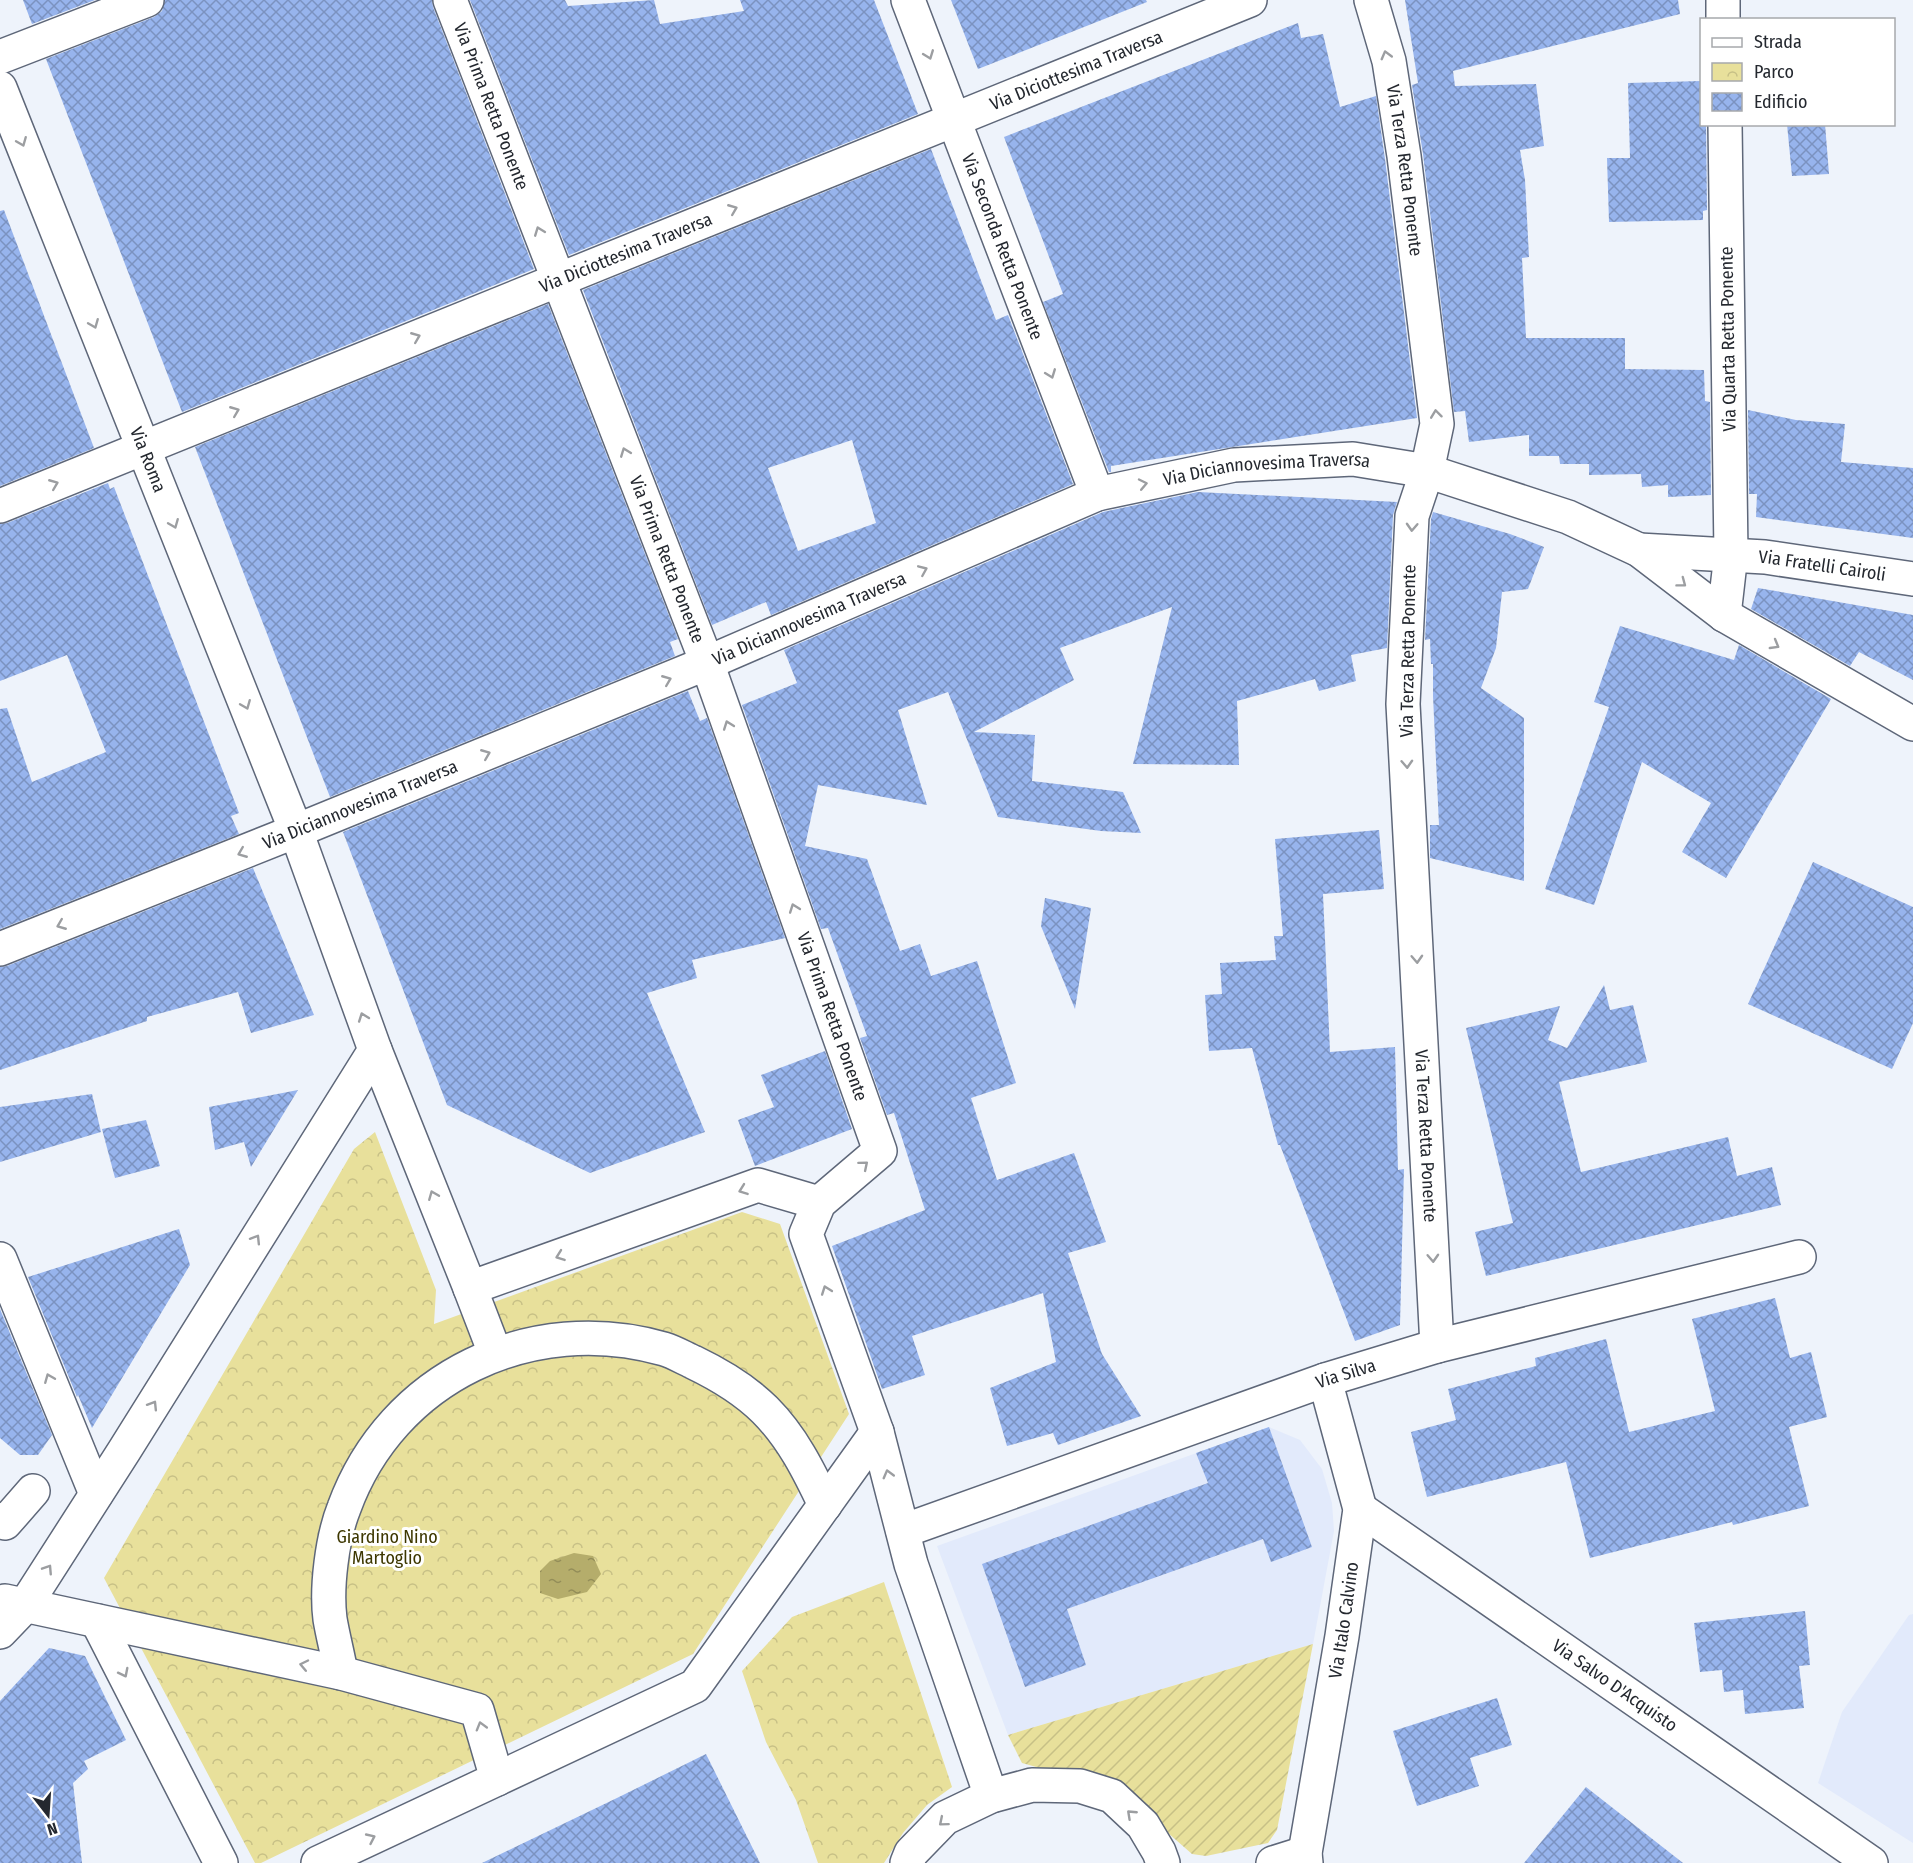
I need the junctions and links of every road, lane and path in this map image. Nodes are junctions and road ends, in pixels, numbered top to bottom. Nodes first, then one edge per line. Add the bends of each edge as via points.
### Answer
1 (147, 0) edge
2 (450, 0) edge
3 (908, 0) edge
4 (1250, 0) edge
5 (1371, 0) edge
6 (1723, 0) edge
7 (1723, 18) edge
8 (0, 57) edge
9 (0, 88) edge
10 (954, 120) junction
11 (1725, 126) edge
12 (558, 280) junction
13 (143, 448) junction
14 (1427, 471) junction
15 (1097, 494) junction
16 (0, 506) edge
17 (1639, 550) junction
18 (1731, 554) junction
19 (1913, 579) edge
20 (1724, 615) junction
21 (707, 663) junction
22 (1913, 724) edge
23 (296, 831) junction
24 (0, 949) edge
25 (375, 1050) junction
26 (819, 1203) junction
27 (1799, 1257) dead end
28 (0, 1259) edge
29 (470, 1288) junction
30 (1437, 1346) junction
31 (495, 1353) junction
32 (1325, 1380) junction
33 (877, 1432) junction
34 (33, 1491) dead end
35 (96, 1494) junction
36 (825, 1505) junction
37 (1360, 1509) junction
38 (0, 1520) edge
39 (903, 1531) junction
40 (12, 1603) edge
41 (98, 1621) junction
42 (0, 1632) edge
43 (341, 1673) junction
44 (497, 1779) junction
45 (990, 1796) junction
46 (1305, 1858) edge
47 (221, 1863) edge
48 (318, 1863) edge
49 (907, 1863) edge
50 (1162, 1863) edge
51 (1274, 1863) edge
52 (1871, 1863) edge

1 - 8 street
12 -> 2 street, Via Prima Retta Ponente
3 -> 10 street, Via Seconda Retta Ponente
4 - 10 street, Via Diciottesima Traversa
14 -> 5 street, Via Terza Retta Ponente via 1437,424 1389,61
6 - 7 street
9 -> 13 street, Via Roma
12 -> 10 street, Via Diciottesima Traversa
10 -> 15 street, Via Seconda Retta Ponente
11 - 18 street, Via Quarta Retta Ponente
13 -> 12 street, Via Diciottesima Traversa
21 -> 12 street, Via Prima Retta Ponente
16 -> 13 street, Via Diciottesima Traversa
13 -> 23 street, Via Roma
15 -> 14 street, Via Diciannovesima Traversa via 1234,465 1353,459
14 - 17 street, Via Diciannovesima Traversa via 1568,517
14 -> 30 street, Via Terza Retta Ponente via 1412,516 1403,704
21 -> 15 street, Via Diciannovesima Traversa
17 - 18 street, Via Fratelli Cairoli
17 -> 20 street
18 - 19 street, Via Fratelli Cairoli
18 - 20 street, Via Quarta Retta Ponente
20 -> 22 street
23 -> 21 street, Via Diciannovesima Traversa
26 -> 21 street, Via Prima Retta Ponente via 880,1151
23 -> 24 street, Via Diciannovesima Traversa
25 -> 23 street, Via Roma
29 -> 25 street, Via Roma
35 -> 25 street
26 -> 29 street via 758,1185
33 -> 26 street via 806,1234
27 - 30 street, Via Silva
35 -> 28 street
29 - 31 street, Via Roma
30 - 32 street, Via Silva
31 - 36 street via 552,1339 609,1338 666,1350 718,1374 764,1409 801,1454
31 - 43 street via 446,1379 402,1413 368,1457 343,1508 331,1562 330,1618
32 - 37 street, Via Italo Calvino
32 - 39 street, Via Silva
33 - 36 street
39 -> 33 street
34 - 38 street via 5,1523
40 -> 35 street
36 - 44 street via 695,1686
37 - 46 street, Via Italo Calvino
37 - 52 street, Via Salvo D'Acquisto
39 - 45 street
40 - 41 street
40 - 42 street
43 -> 41 street
41 -> 47 street
44 -> 43 street via 477,1710
48 -> 44 street
45 -> 49 street via 945,1818 911,1853
50 -> 45 street via 1143,1825 1112,1796 1080,1786 1044,1785
46 - 51 street

